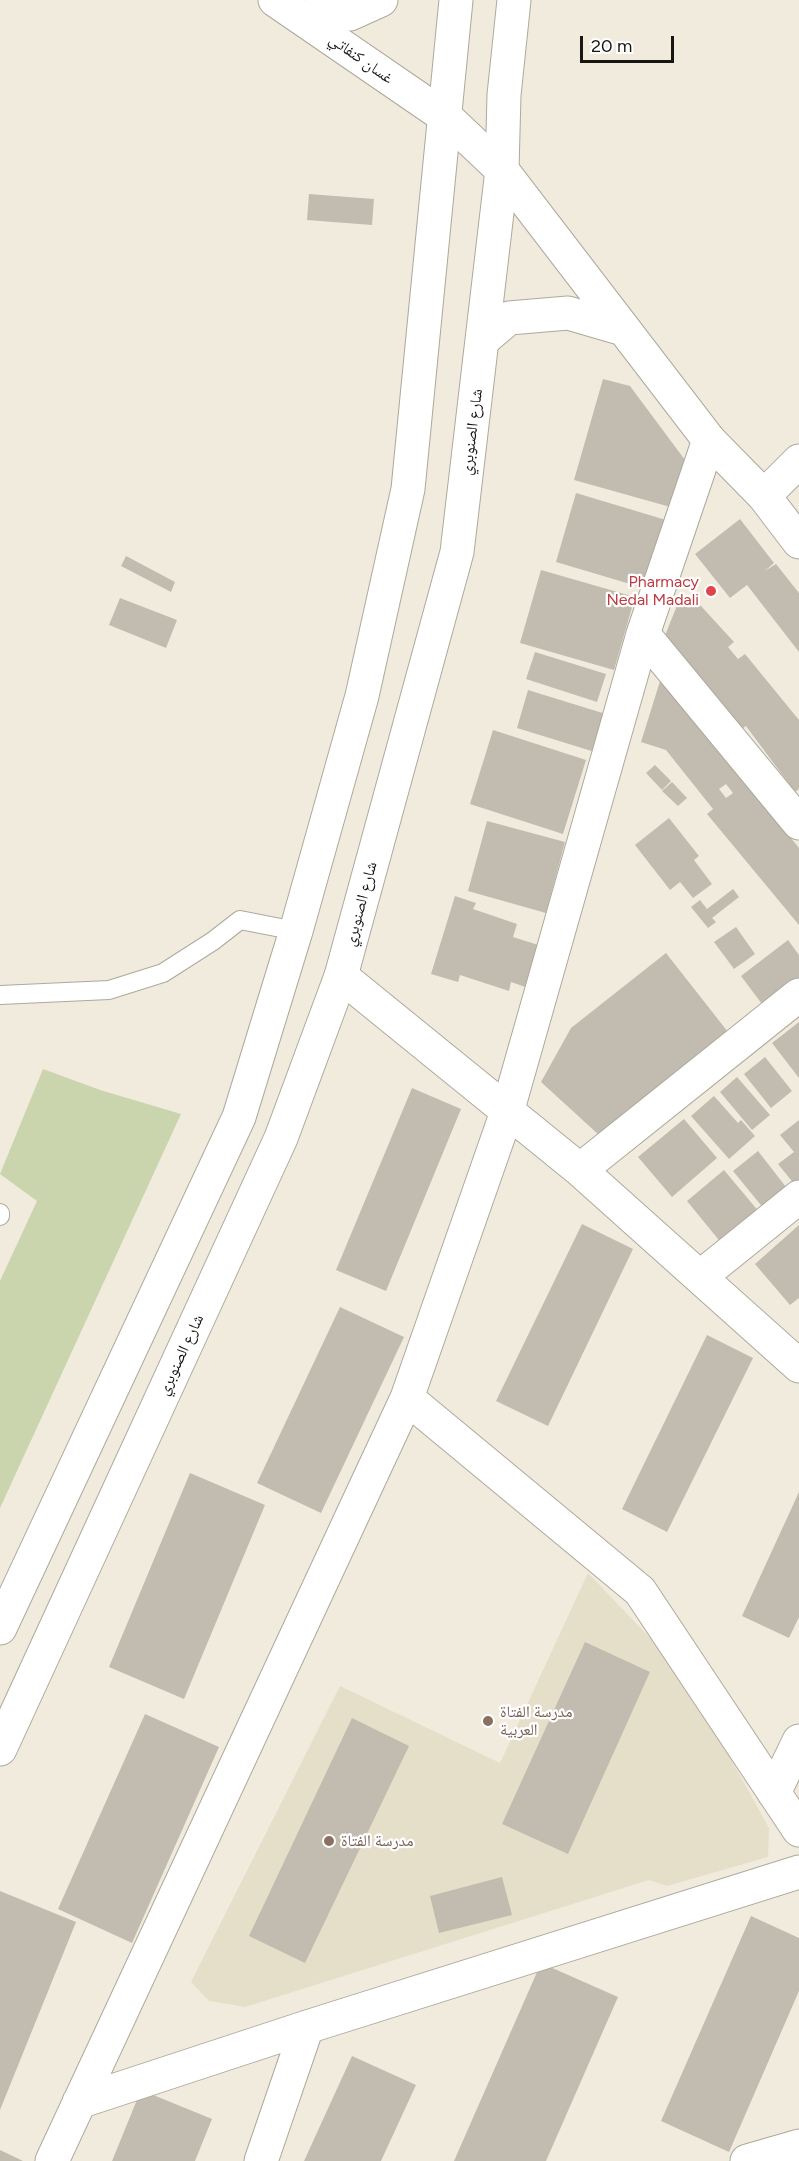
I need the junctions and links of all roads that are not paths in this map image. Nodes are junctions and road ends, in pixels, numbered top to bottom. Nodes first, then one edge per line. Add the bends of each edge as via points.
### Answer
1 (381, 0) edge
2 (456, 0) edge
3 (514, 0) edge
4 (288, 9) edge
5 (447, 118) junction
6 (502, 170) junction
7 (622, 329) junction
8 (483, 340) junction
9 (709, 440) junction
10 (799, 461) edge
11 (764, 496) junction
12 (799, 542) edge
13 (643, 634) junction
14 (799, 823) edge
15 (296, 931) junction
16 (341, 976) junction
17 (0, 995) edge
18 (799, 995) edge
19 (508, 1109) junction
20 (580, 1170) junction
21 (799, 1197) edge
22 (700, 1277) junction
23 (799, 1366) edge
24 (407, 1398) junction
25 (0, 1628) edge
26 (799, 1741) edge
27 (0, 1749) edge
28 (774, 1793) junction
29 (799, 1830) edge
30 (799, 1872) edge
31 (307, 2027) junction
32 (79, 2102) junction
33 (799, 2146) edge
34 (52, 2161) edge
35 (261, 2161) edge
36 (747, 2161) edge

1 - 4 street via 350,14
2 - 5 street
3 - 6 street, شارع الصنوبري via 504,94
4 - 5 street, غسان كنفاتي
5 - 6 street, غسان كنفاتي
5 - 15 street via 408,489 362,696
6 - 7 street, غسان كنفاتي
6 - 8 street, شارع الصنوبري
7 - 8 street via 568,312 509,318
7 - 9 street, غسان كنفاتي
8 - 16 street, شارع الصنوبري via 457,552
9 - 11 street, غسان كنفاتي
9 - 13 street
10 - 11 street
11 - 12 street, غسان كنفاتي
13 - 14 street
13 - 19 street
15 - 17 lane via 240,920 163,972 109,990
15 - 25 street via 238,1117
16 - 19 street
16 - 27 street, شارع الصنوبري via 281,1138
18 - 20 street
19 - 20 street
19 - 24 street
20 - 22 street
21 - 22 street
22 - 23 street
24 - 28 street via 640,1591
24 - 32 street
26 - 28 street
28 - 29 street
30 - 31 street
31 - 32 street
31 - 35 street
32 - 34 street
33 - 36 street

